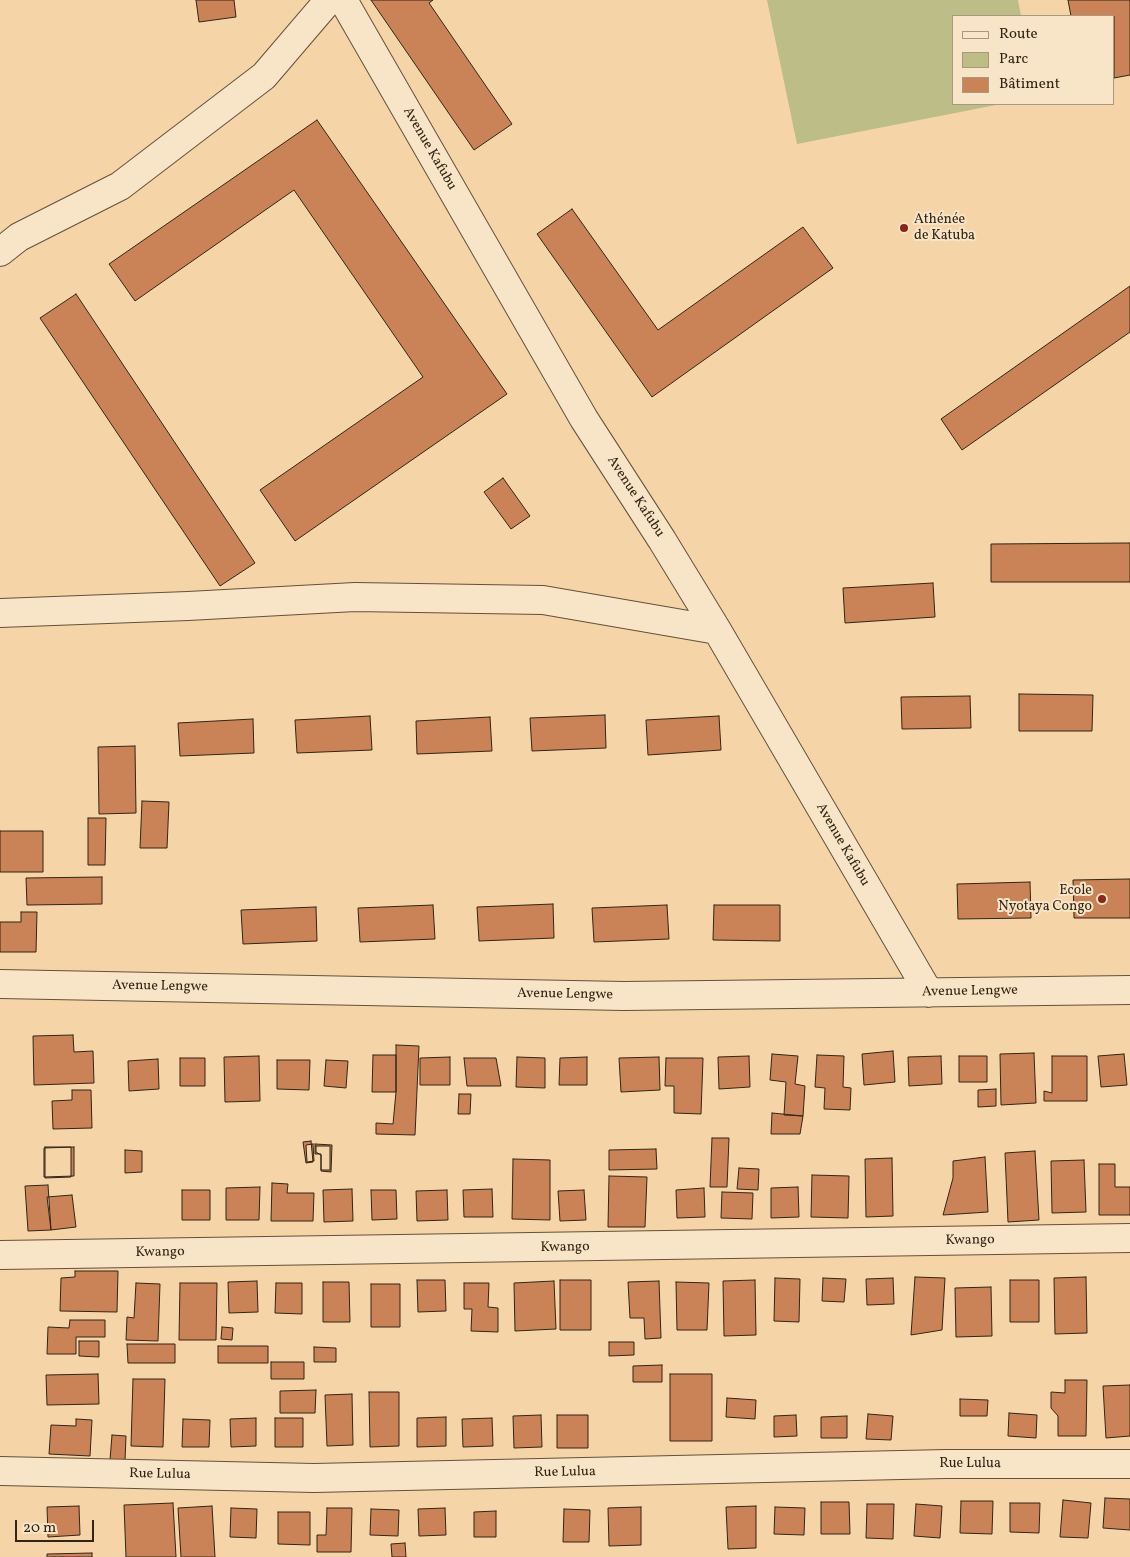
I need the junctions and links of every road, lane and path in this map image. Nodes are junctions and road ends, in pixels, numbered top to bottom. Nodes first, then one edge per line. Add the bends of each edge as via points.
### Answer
1 (329, 0) edge
2 (343, 0) edge
3 (0, 252) edge
4 (0, 612) edge
5 (717, 630) junction
6 (0, 984) edge
7 (1130, 990) edge
8 (929, 993) junction
9 (1130, 1238) edge
10 (0, 1255) edge
11 (1130, 1464) edge
12 (0, 1471) edge

1 - 3 street via 264,76 128,181 19,237
2 - 5 street, Avenue Kafubu via 584,419
4 - 5 street via 355,597 543,600
5 - 8 street, Avenue Kafubu
6 - 8 street, Avenue Lengwe via 624,996
7 - 8 street, Avenue Lengwe
9 - 10 street, Kwango
11 - 12 street, Rue Lulua via 946,1464 314,1478

